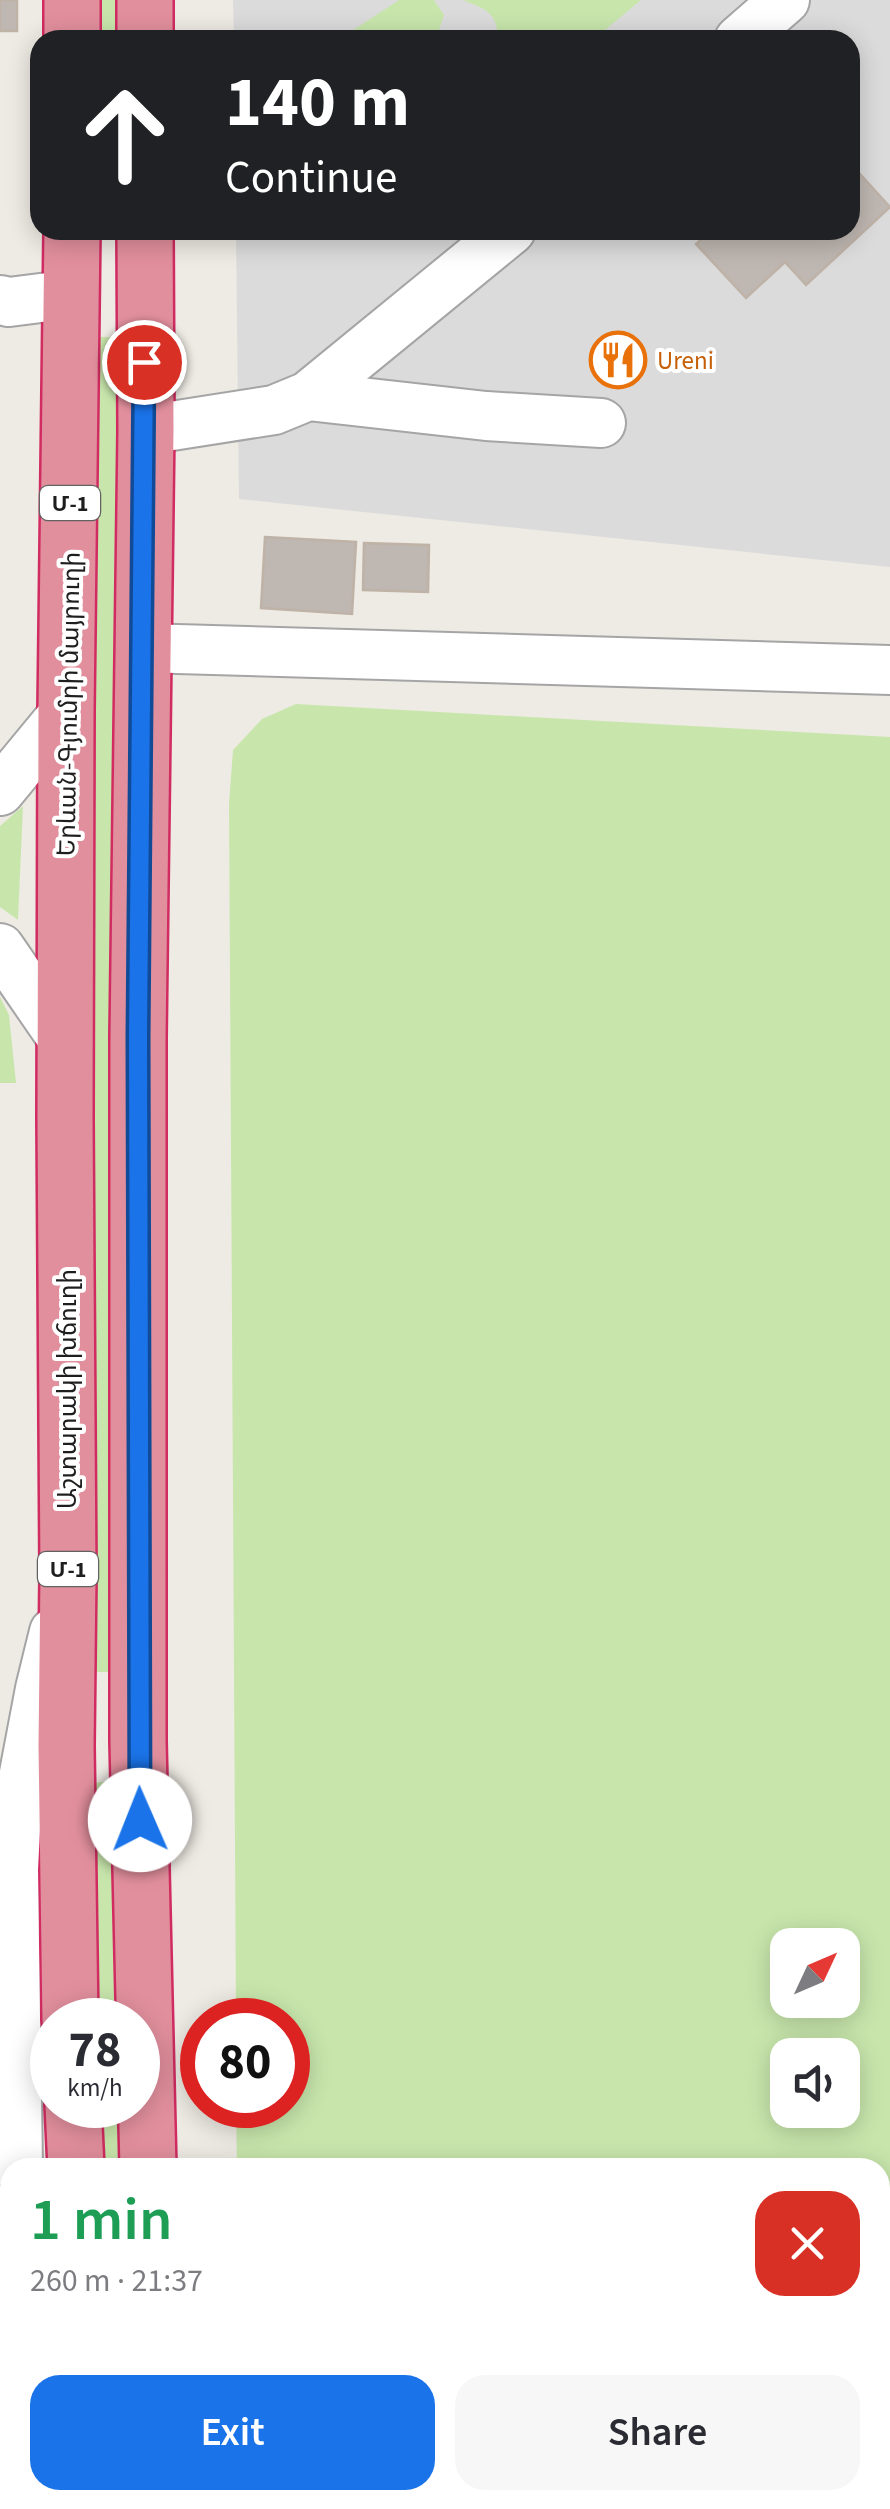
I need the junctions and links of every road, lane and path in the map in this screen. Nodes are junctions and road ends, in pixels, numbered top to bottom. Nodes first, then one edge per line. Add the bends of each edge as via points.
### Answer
1 (72, 0) edge
2 (145, 0) edge
3 (785, 0) edge
4 (72, 30) edge
5 (146, 30) edge
6 (750, 30) edge
7 (72, 240) edge
8 (144, 240) edge
9 (499, 240) edge
10 (143, 293) junction
11 (72, 294) junction
12 (0, 300) edge
13 (308, 396) junction
14 (601, 423) dead end
15 (146, 430) junction
16 (142, 648) junction
17 (890, 670) edge
18 (66, 712) junction
19 (0, 792) edge
20 (0, 948) edge
21 (66, 1044) junction
22 (65, 1119) joint
23 (68, 1575) junction
24 (138, 1741) junction
25 (66, 1746) junction
26 (70, 1998) edge
27 (75, 2128) edge
28 (18, 2158) edge
29 (76, 2158) edge
30 (148, 2158) edge

1 - 4 highway
2 - 5 highway
3 - 6 street
7 - 11 highway, Երևան-Գյումրի մայրուղի / Մ-1
8 - 10 highway
9 - 13 street
10 - 11 highway
10 - 15 highway
11 - 12 street
11 - 18 highway, Երևան-Գյումրի մայրուղի / Մ-1
13 - 14 street
13 - 15 street via 274,410
15 - 16 highway
16 - 17 street
16 - 24 highway
18 - 19 street
18 - 21 highway, Երևան-Գյումրի մայրուղի / Մ-1
20 - 21 street
21 - 22 highway, Երևան-Գյումրի մայրուղի / Մ-1
22 - 23 highway, Աշտարակի խճուղի / Մ-1
23 - 25 highway, Աշտարակի խճուղի / Մ-1
23 - 28 street via 17,1810
24 - 25 highway
24 - 30 highway
25 - 26 highway, Աշտարակի խճուղի / Մ-1
27 - 29 highway

